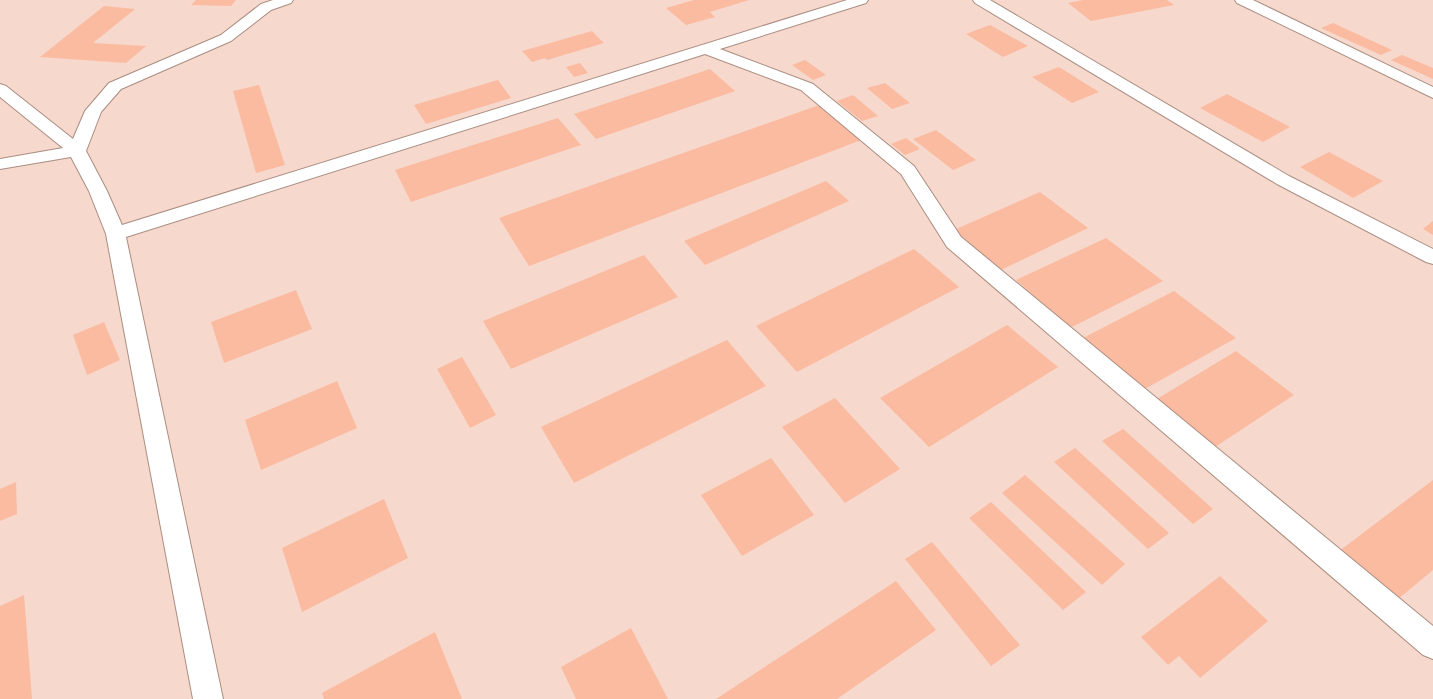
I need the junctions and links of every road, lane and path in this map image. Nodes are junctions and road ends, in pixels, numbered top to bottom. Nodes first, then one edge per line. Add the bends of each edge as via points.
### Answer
1 (286, 0) edge
2 (861, 0) edge
3 (980, 0) edge
4 (1242, 0) edge
5 (706, 49) junction
6 (0, 89) edge
7 (1433, 92) edge
8 (77, 151) junction
9 (0, 164) edge
10 (116, 234) junction
11 (1433, 257) edge
12 (1433, 645) edge
13 (208, 699) edge

1 - 8 street via 266,7 226,38 115,86 92,111
2 - 5 street
3 - 11 street via 1283,180
4 - 7 street
5 - 10 street
5 - 12 street via 807,87 837,111 908,170 954,242
6 - 8 street
8 - 9 street
8 - 10 street
10 - 13 street

